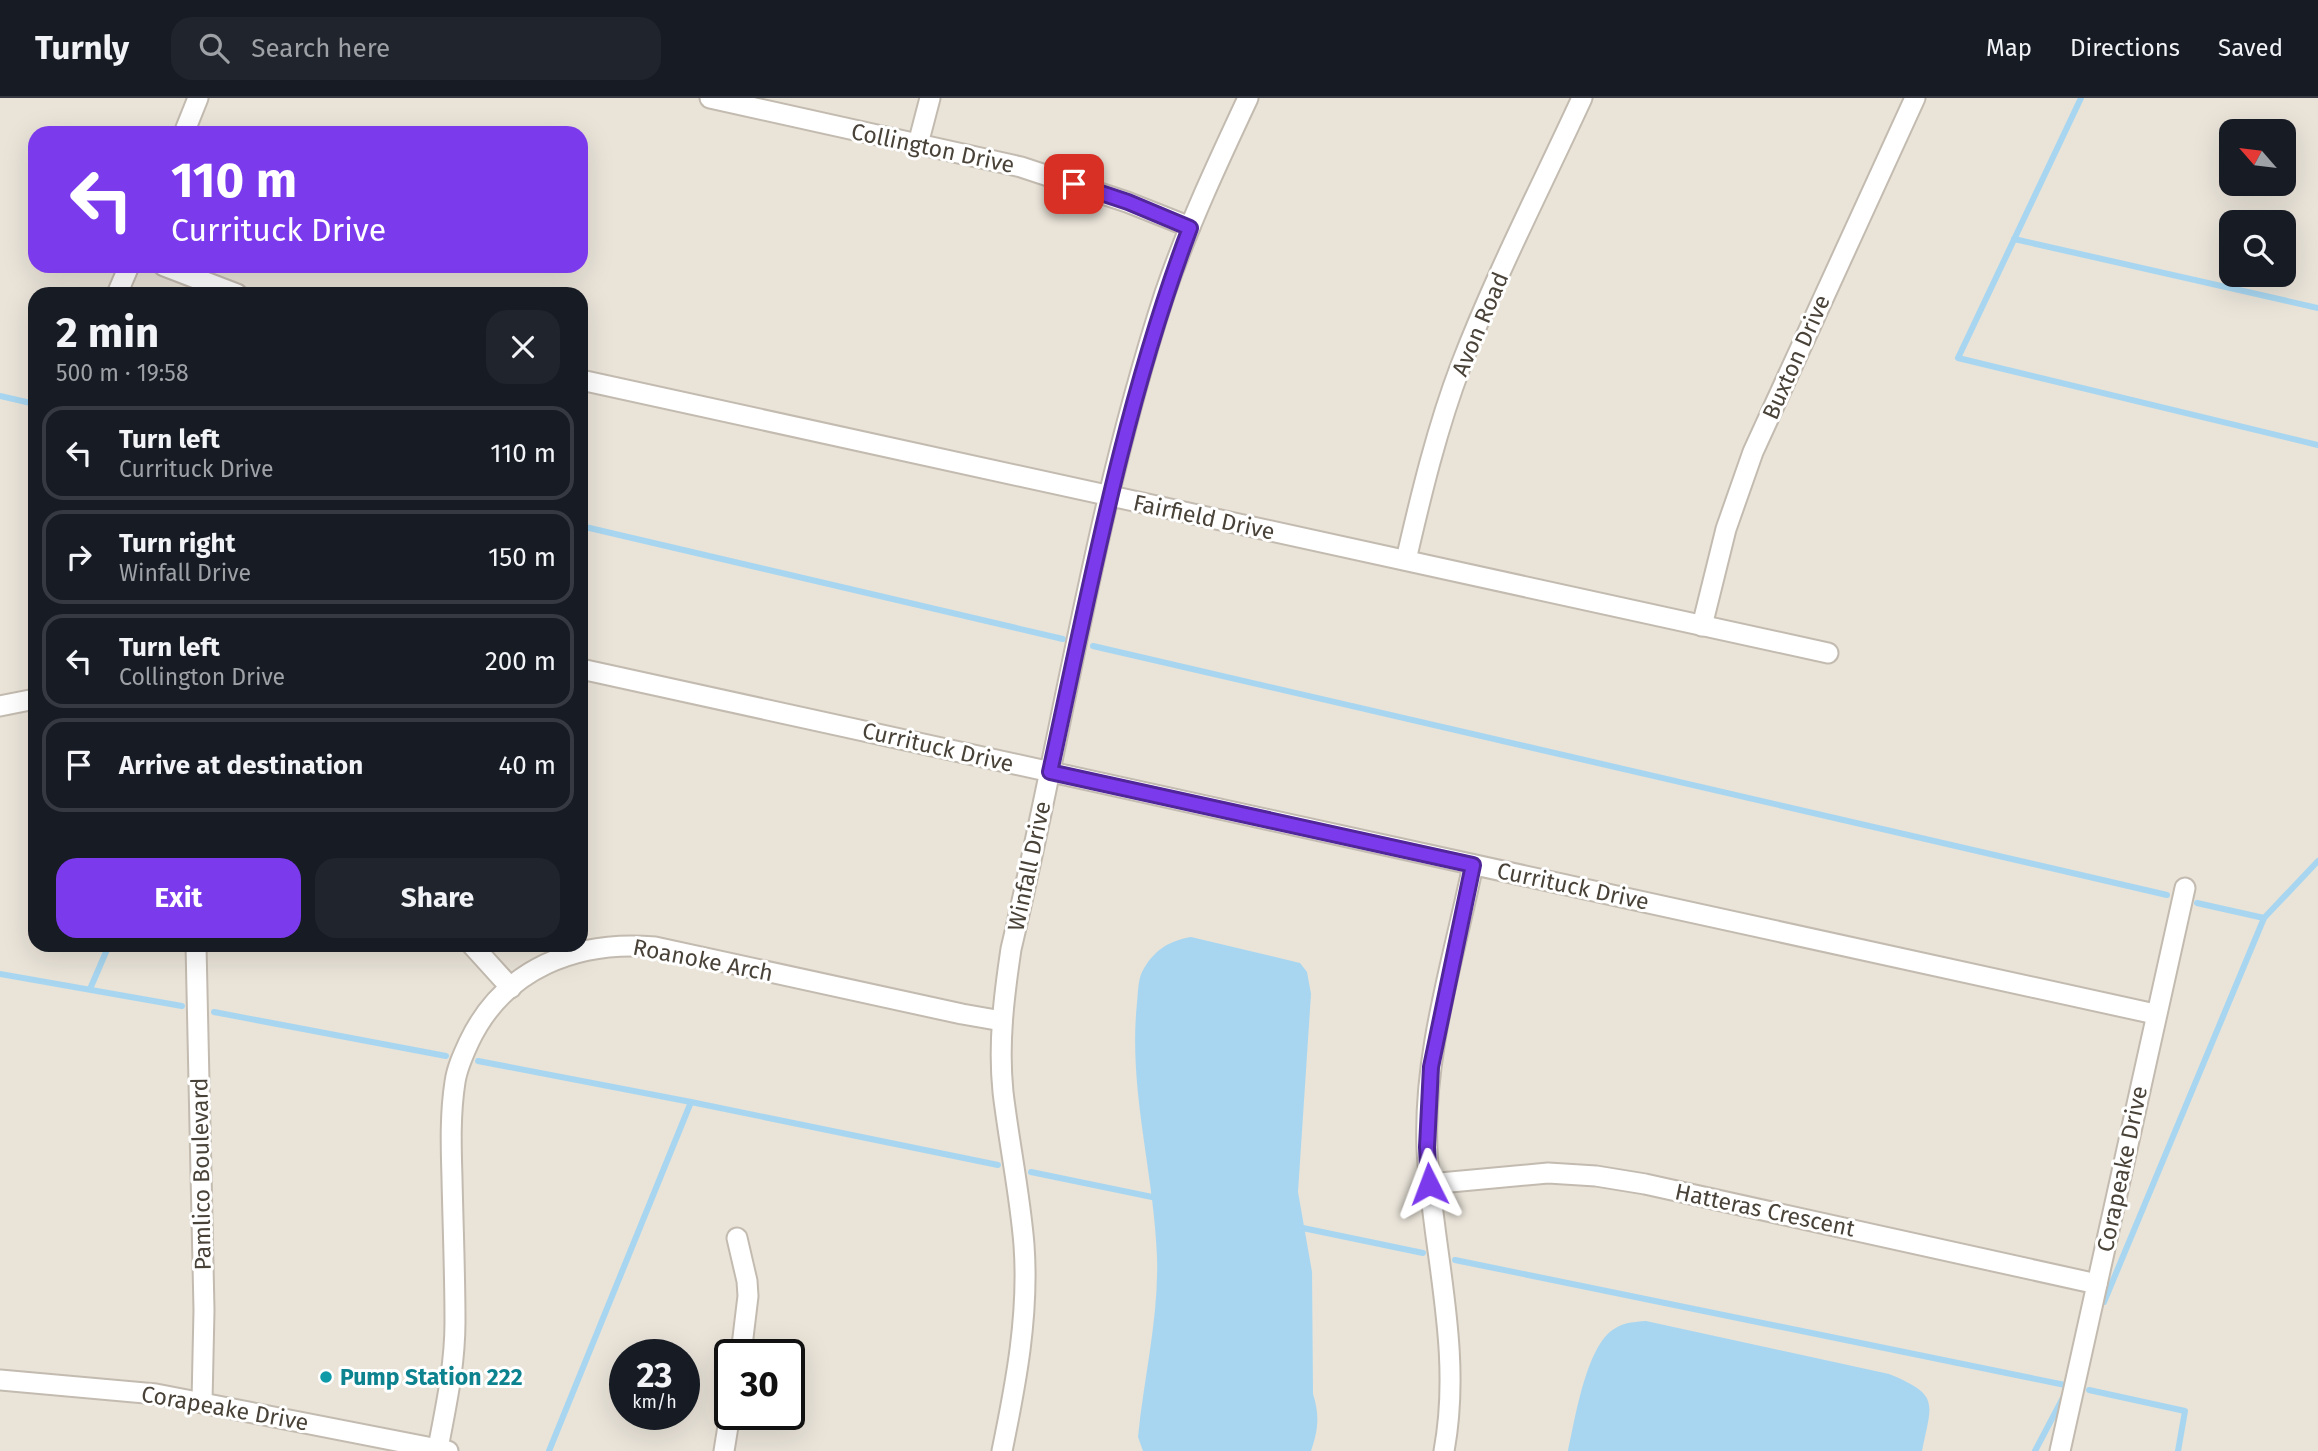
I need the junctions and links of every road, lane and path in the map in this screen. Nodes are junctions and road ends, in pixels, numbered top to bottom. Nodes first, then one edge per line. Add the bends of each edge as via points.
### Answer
1 (198, 98) edge
2 (710, 98) edge
3 (930, 98) edge
4 (1248, 98) edge
5 (1581, 98) edge
6 (1915, 98) edge
7 (187, 126) edge
8 (918, 144) junction
9 (1190, 228) junction
10 (182, 273) edge
11 (219, 287) edge
12 (588, 382) edge
13 (1110, 497) junction
14 (1406, 560) junction
15 (1702, 626) junction
16 (1828, 653) dead end
17 (588, 671) edge
18 (28, 700) edge
19 (0, 706) edge
20 (1050, 772) junction
21 (1473, 865) junction
22 (2185, 888) dead end
23 (588, 950) edge
24 (196, 952) edge
25 (478, 952) edge
26 (575, 952) edge
27 (511, 988) junction
28 (2155, 1014) junction
29 (1002, 1021) junction
30 (1429, 1184) junction
31 (737, 1238) dead end
32 (2096, 1284) junction
33 (743, 1339) edge
34 (0, 1380) edge
35 (202, 1402) junction
36 (727, 1430) edge
37 (443, 1450) edge
38 (724, 1451) edge
39 (1002, 1451) edge
40 (1444, 1451) edge
41 (2060, 1451) edge

1 - 7 street
2 - 8 street, Collington Drive
3 - 8 street
4 - 9 street, Winfall Drive
5 - 14 street, Avon Road via 1461,366
6 - 15 street, Buxton Drive via 1754,452 1726,529
8 - 9 street, Collington Drive via 1021,167
9 - 13 street, Winfall Drive via 1143,365
10 - 11 street
12 - 13 street, Fairfield Drive
13 - 14 street, Fairfield Drive
13 - 20 street, Winfall Drive
14 - 15 street, Fairfield Drive
15 - 16 street, Fairfield Drive
17 - 20 street, Currituck Drive
18 - 19 street
20 - 21 street, Currituck Drive
20 - 29 street, Winfall Drive via 1011,949
21 - 28 street, Currituck Drive
21 - 30 street via 1431,1067
22 - 28 street, Corapeake Drive
23 - 29 street, Roanoke Arch via 625,944 655,947
24 - 35 street, Pamlico Boulevard
25 - 27 street
26 - 27 street, Roanoke Arch via 546,963
27 - 37 street, Roanoke Arch via 474,1033 455,1080 451,1120 454,1363
28 - 32 street, Corapeake Drive
29 - 39 street, Winfall Drive via 1003,1091 1025,1272 1021,1350
30 - 32 street, Hatteras Crescent via 1521,1174 1596,1176
30 - 40 street via 1448,1318 1451,1392
31 - 33 street via 748,1296
32 - 41 street, Corapeake Drive
34 - 35 street, Corapeake Drive
35 - 37 street, Corapeake Drive
36 - 38 street

